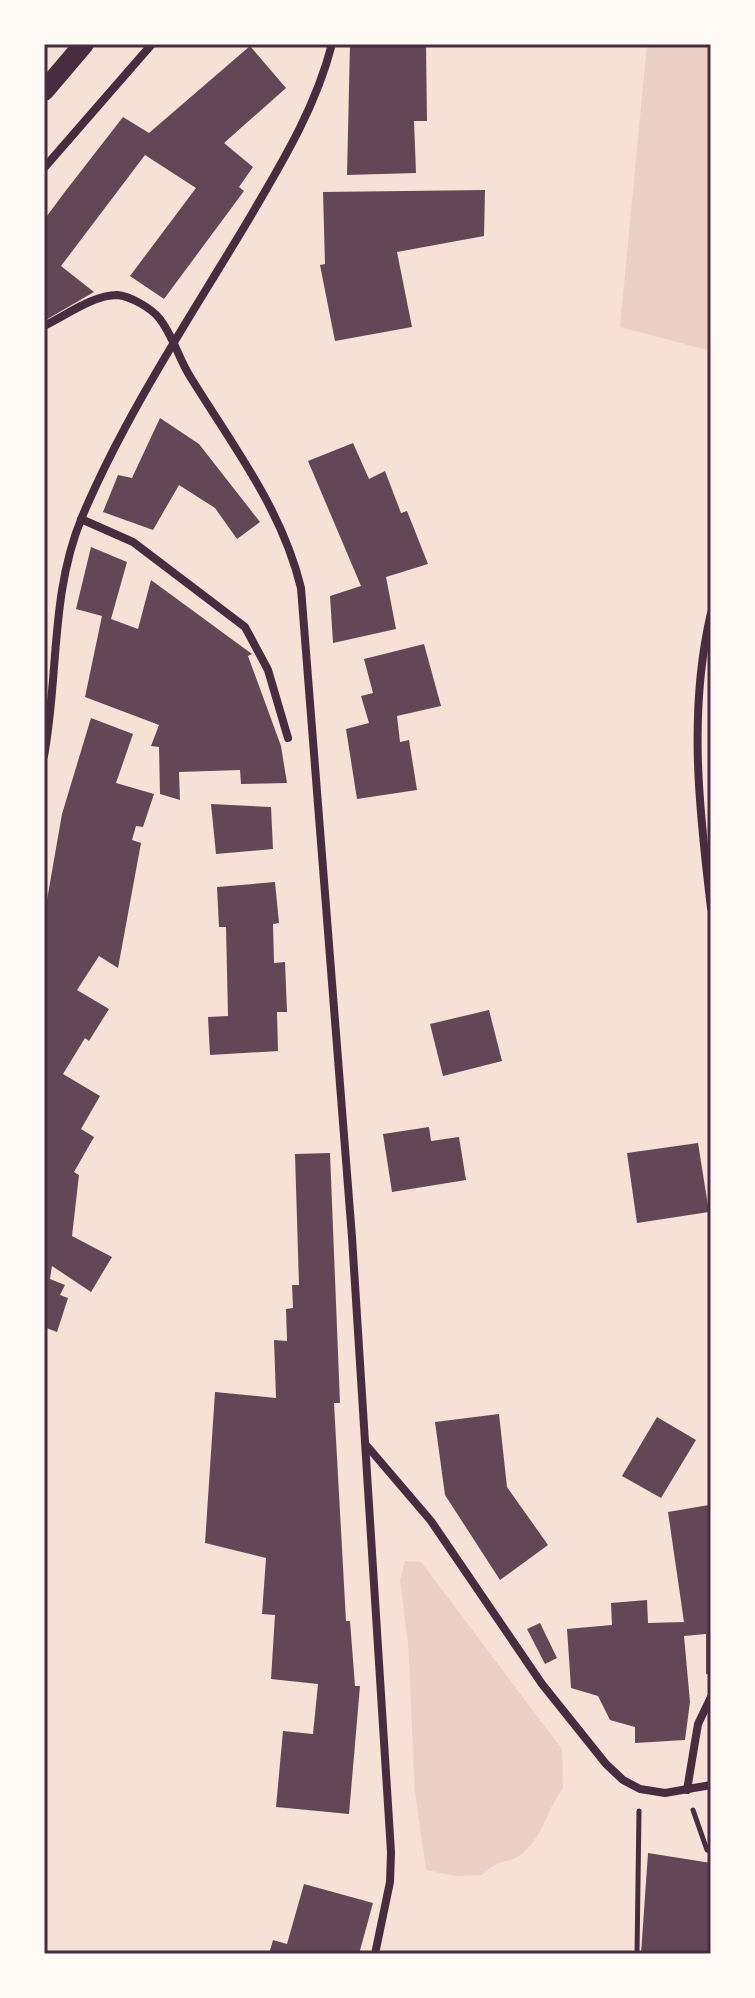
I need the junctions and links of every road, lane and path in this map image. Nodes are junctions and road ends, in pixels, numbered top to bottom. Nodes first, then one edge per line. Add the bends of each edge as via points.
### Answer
1 (84, 44) edge
2 (152, 44) edge
3 (332, 44) edge
4 (44, 91) edge
5 (44, 168) edge
6 (44, 326) edge
7 (173, 346) junction
8 (81, 519) junction
9 (711, 613) edge
10 (288, 738) dead end
11 (44, 756) edge
12 (711, 908) edge
13 (366, 1445) junction
14 (711, 1697) edge
15 (711, 1785) edge
16 (640, 1789) junction
17 (687, 1790) junction
18 (711, 1851) edge
19 (375, 1954) edge
20 (637, 1954) edge

1 - 4 main road
2 - 5 street
3 - 7 street via 306,119
6 - 7 street via 117,295 159,317
7 - 8 street
7 - 13 street via 277,516 301,588
8 - 10 street via 133,542 245,627 268,670
8 - 11 street via 58,600
9 - 12 street via 696,734
13 - 16 street via 431,1521 542,1684 606,1764
13 - 19 street via 391,1852
14 - 17 street via 698,1724
15 - 17 street
16 - 17 street
16 - 20 path
17 - 18 path

